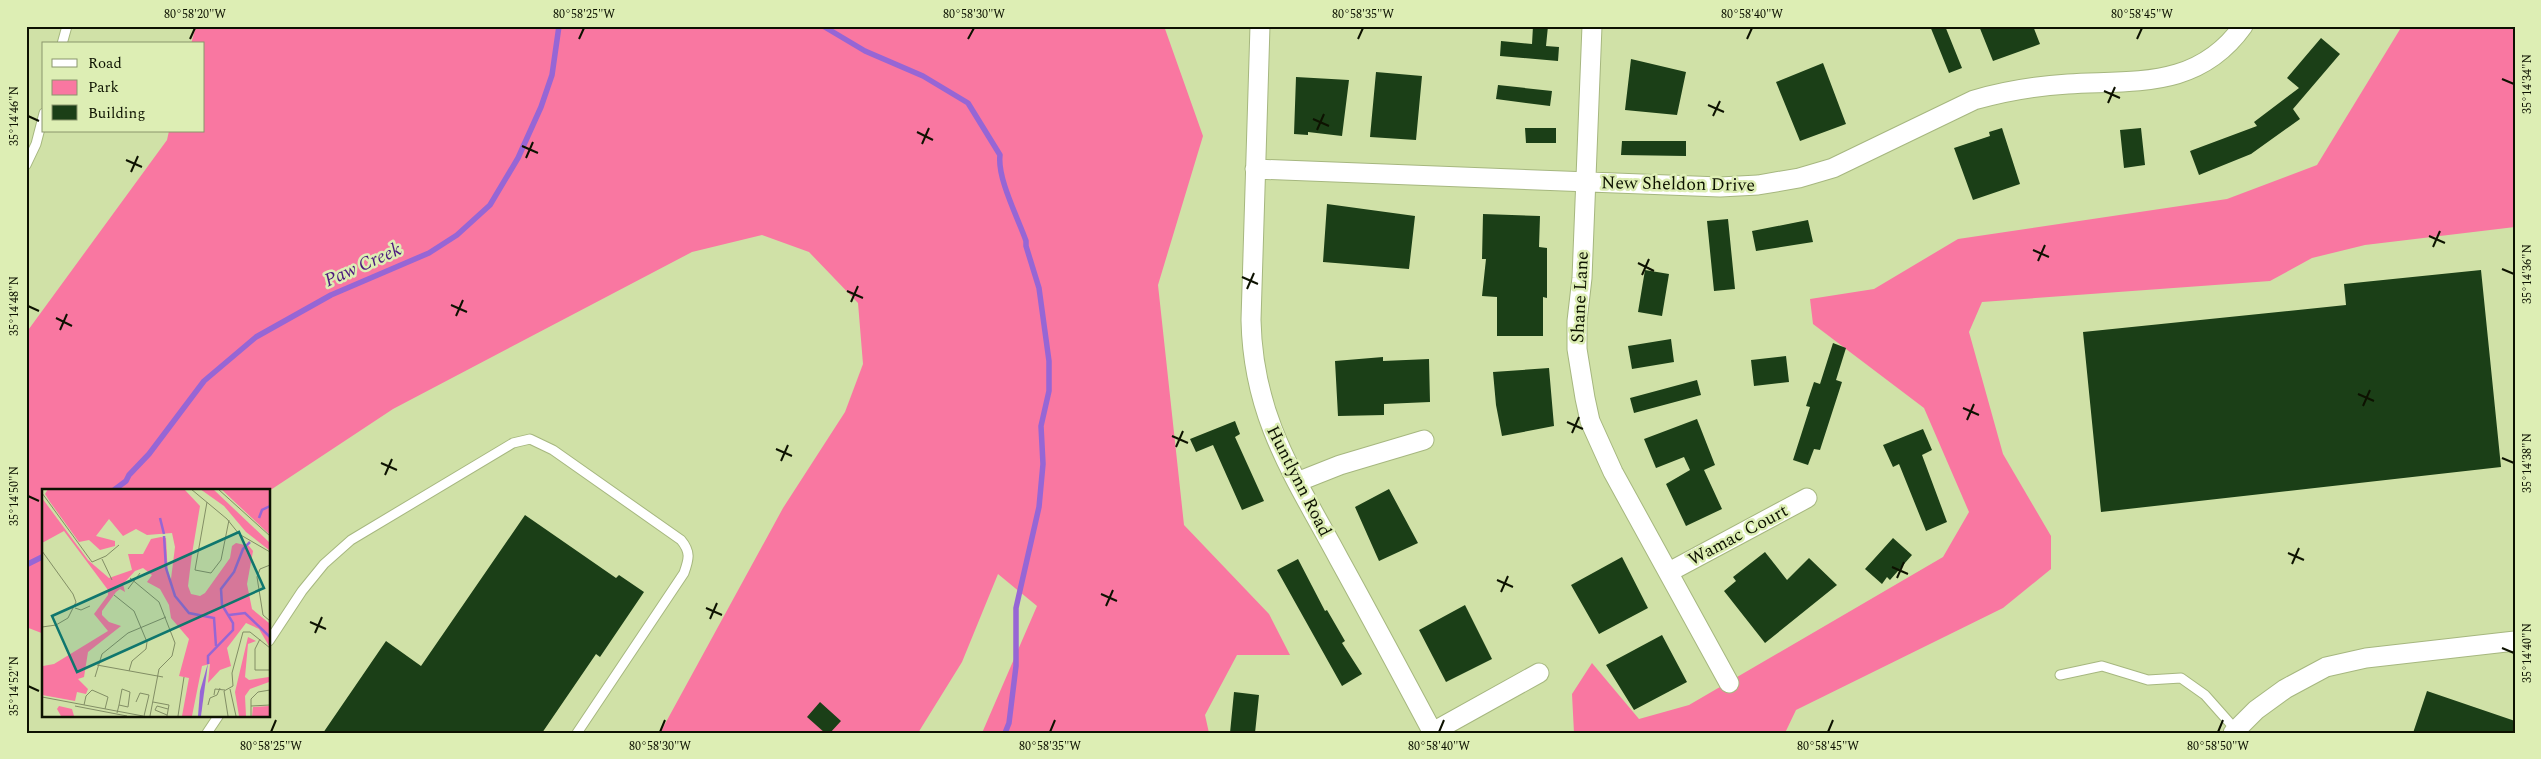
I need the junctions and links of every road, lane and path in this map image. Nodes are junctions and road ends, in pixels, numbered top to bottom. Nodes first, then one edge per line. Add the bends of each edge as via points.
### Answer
1 (67, 26) edge
2 (1260, 26) edge
3 (1592, 26) edge
4 (2243, 26) edge
5 (63, 42) edge
6 (42, 121) edge
7 (26, 165) edge
8 (1255, 169) junction
9 (1585, 182) junction
10 (1424, 440) dead end
11 (1297, 482) junction
12 (1807, 498) dead end
13 (1669, 572) junction
14 (270, 639) edge
15 (2515, 641) edge
16 (1539, 673) dead end
17 (2060, 675) dead end
18 (1729, 682) dead end
19 (218, 716) edge
20 (2235, 731) edge
21 (1432, 732) edge
22 (207, 733) edge
23 (577, 733) edge

1 - 5 lane
2 - 8 street, Huntlynn Road
3 - 9 street, Shane Lane
4 - 9 street, New Sheldon Drive via 2218,54 2189,71 2146,81 2066,84 1995,94 1974,100 1833,168 1800,178 1720,188
6 - 7 lane
8 - 9 street, New Sheldon Drive
8 - 11 street, Huntlynn Road via 1252,351 1265,413
9 - 13 street, Shane Lane via 1582,278 1577,321 1577,349 1584,398 1590,421 1613,472
10 - 11 street via 1340,465
11 - 21 street, Huntlynn Road
12 - 13 street, Wamac Court
13 - 18 street, Shane Lane
14 - 23 lane via 302,591 324,564 351,540 513,443 530,439 561,456 681,540 688,549 689,560 684,573
15 - 20 street via 2366,658 2326,667 2285,689 2256,710
16 - 21 street
17 - 20 lane via 2102,666 2148,680 2181,678 2206,696
19 - 22 lane

